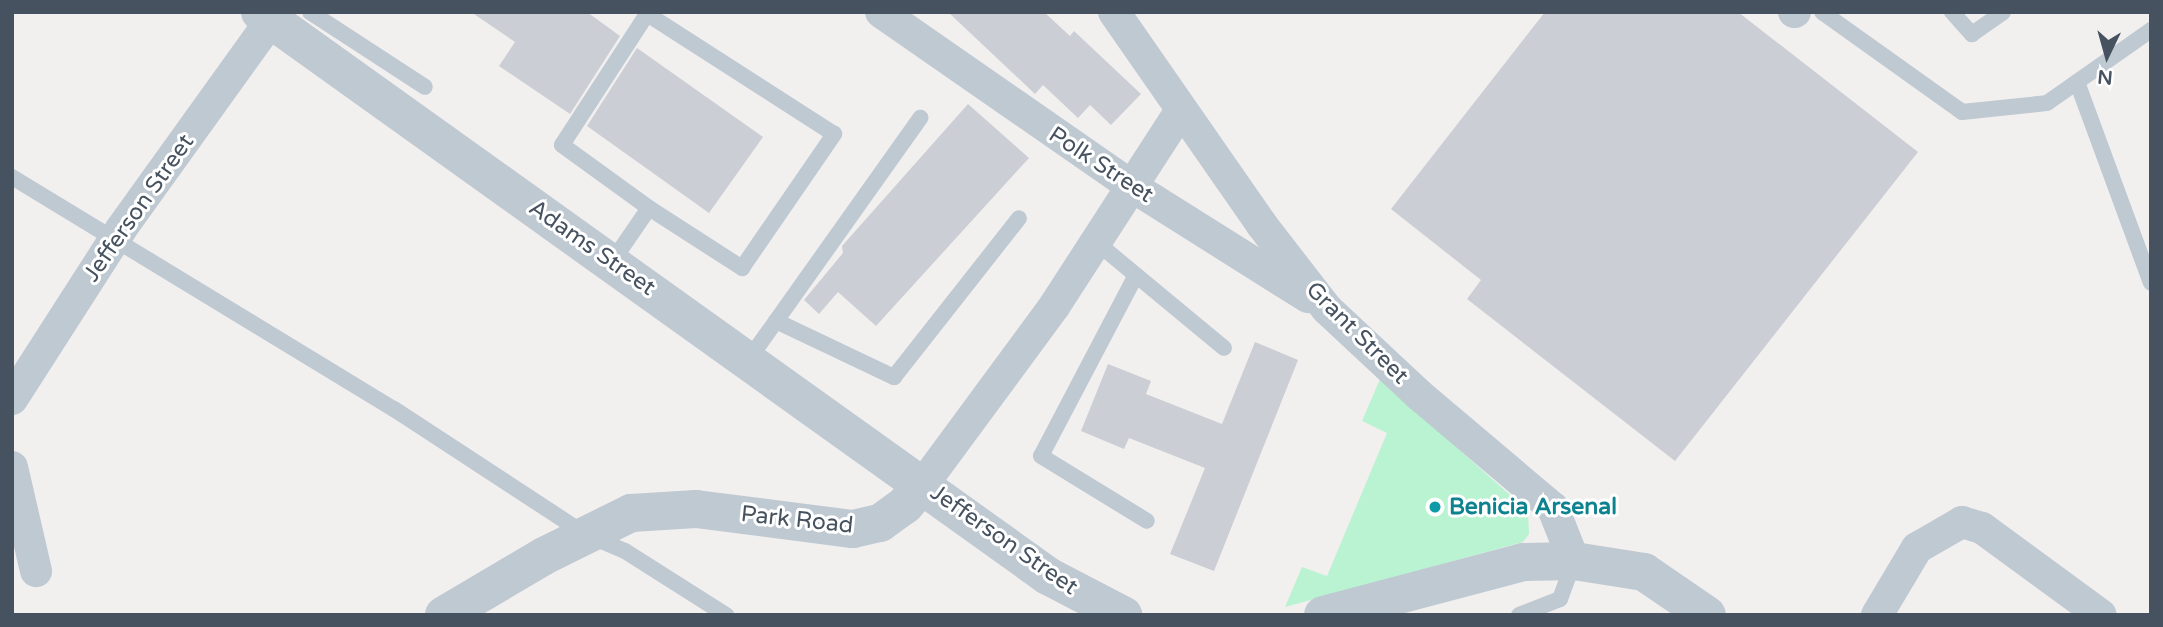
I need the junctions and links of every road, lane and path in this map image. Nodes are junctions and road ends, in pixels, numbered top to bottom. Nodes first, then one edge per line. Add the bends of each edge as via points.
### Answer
1 (881, 12) edge
2 (1114, 12) edge
3 (1822, 12) edge
4 (1952, 12) edge
5 (2003, 12) edge
6 (288, 19) edge
7 (2151, 30) edge
8 (2077, 82) junction
9 (425, 88) dead end
10 (1181, 110) junction
11 (920, 118) dead end
12 (12, 177) edge
13 (1133, 187) junction
14 (649, 208) junction
15 (1019, 218) dead end
16 (114, 239) junction
17 (1097, 242) junction
18 (612, 262) junction
19 (1136, 275) junction
20 (2151, 283) edge
21 (1327, 309) junction
22 (776, 321) junction
23 (1224, 348) dead end
24 (749, 359) junction
25 (12, 399) edge
26 (12, 467) edge
27 (923, 483) junction
28 (1147, 521) dead end
29 (585, 534) junction
30 (1574, 561) junction
31 (36, 571) dead end
32 (444, 615) edge
33 (726, 615) edge
34 (1123, 615) edge
35 (1323, 615) edge
36 (1519, 615) edge
37 (1707, 615) edge
38 (1877, 615) edge
39 (2101, 615) edge

1 - 13 street, Polk Street via 906,34
2 - 10 street, Grant Street
3 - 8 lane via 1962,112 2047,103
4 - 5 lane via 1972,34
6 - 9 lane
6 - 16 street, Jefferson Street
6 - 18 street, Adams Street
7 - 8 lane
8 - 20 lane
10 - 13 street, Park Road
10 - 21 street, Grant Street
11 - 22 lane
12 - 16 lane
13 - 17 street, Park Road
13 - 21 street, Polk Street
14 - 14 lane via 742,268 834,134 648,14 562,145
14 - 18 lane
15 - 22 lane via 894,377
16 - 25 street, Jefferson Street
16 - 29 lane via 394,409
17 - 19 lane
17 - 27 street, Park Road
18 - 24 street, Adams Street
19 - 23 lane
19 - 28 lane via 1041,456
21 - 30 street, Grant Street via 1418,394 1553,508
22 - 24 lane
24 - 27 street, Adams Street
26 - 31 street
27 - 29 street, Park Road via 905,505 880,523 853,529 663,508 631,513
27 - 34 street, Jefferson Street via 1048,576
29 - 32 street, Park Road
29 - 33 lane via 625,551
30 - 35 street via 1523,562
30 - 36 lane via 1560,599
30 - 37 street via 1644,572
38 - 39 street via 1917,548 1962,522 1982,528

